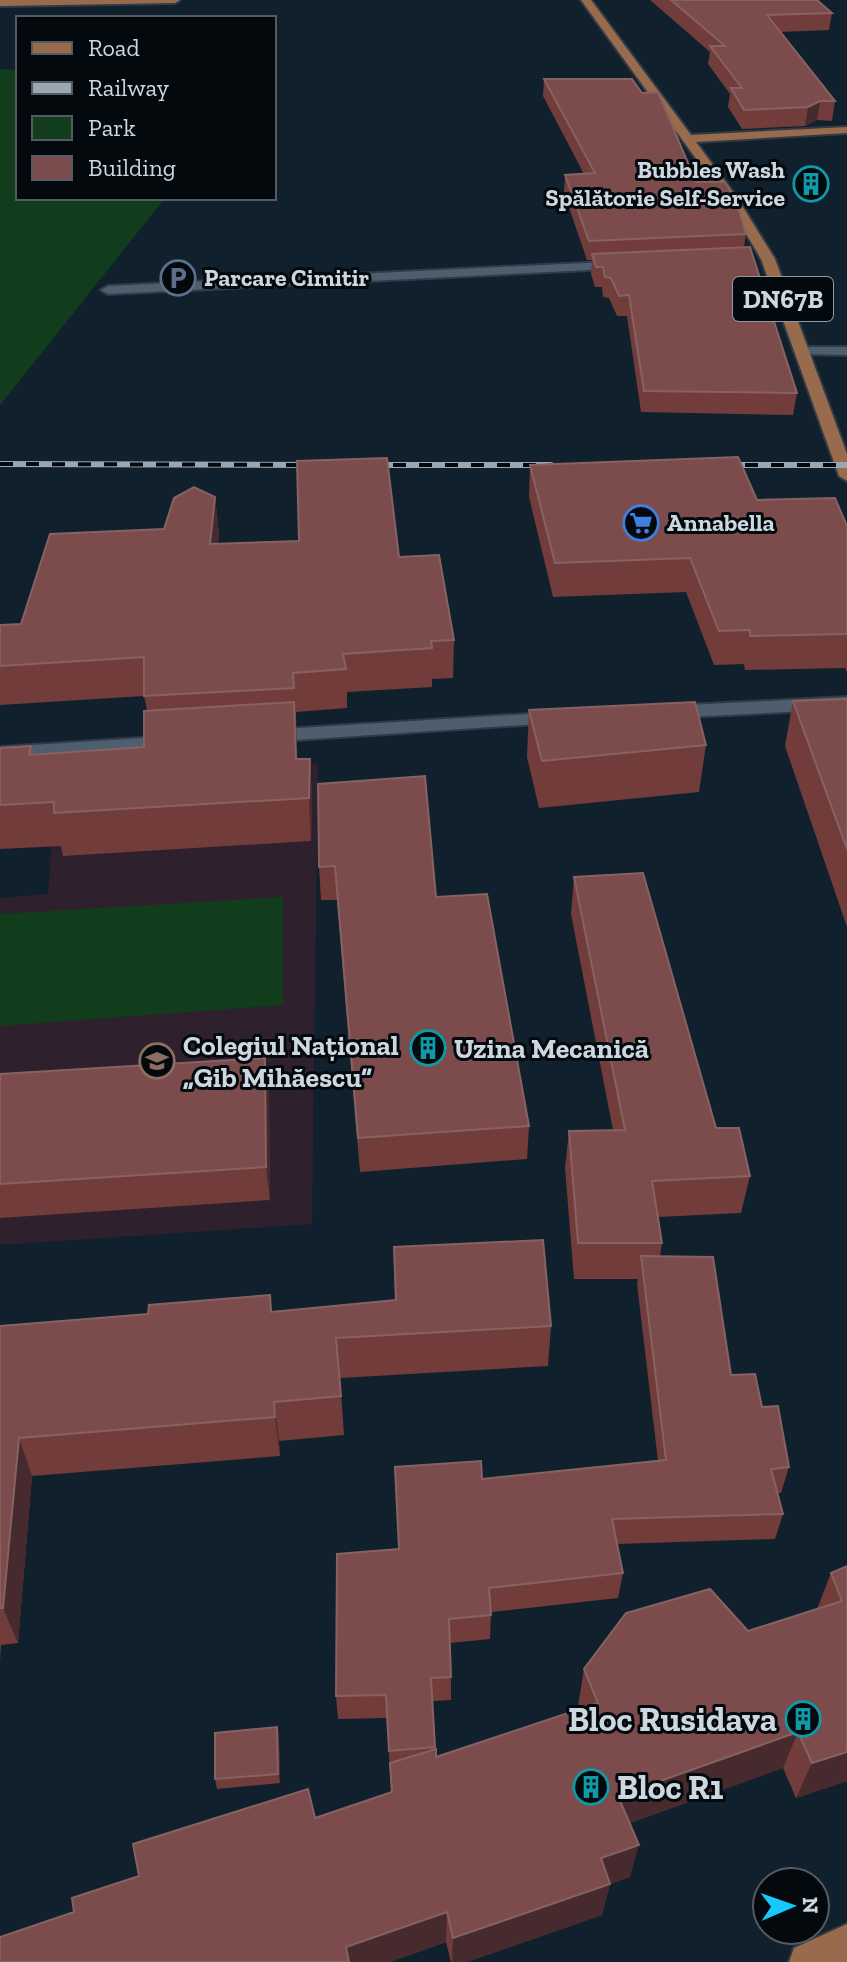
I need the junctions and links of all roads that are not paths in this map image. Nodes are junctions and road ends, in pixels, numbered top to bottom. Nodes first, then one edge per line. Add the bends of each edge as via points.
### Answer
1 (175, 0) edge
2 (586, 0) edge
3 (0, 3) edge
4 (847, 130) edge
5 (687, 139) junction
6 (752, 259) edge
7 (768, 259) junction
8 (642, 265) edge
9 (108, 290) dead end
10 (803, 351) junction
11 (847, 351) edge
12 (847, 476) edge
13 (847, 703) edge
14 (639, 714) edge
15 (577, 717) edge
16 (251, 737) edge
17 (189, 741) edge
18 (0, 753) edge
19 (847, 1943) edge
20 (808, 1962) edge

1 - 3 main road
2 - 5 main road, DN67B
4 - 5 main road
5 - 7 main road, DN67B
6 - 7 street
7 - 10 main road, DN67B
8 - 9 street
10 - 11 street
10 - 12 main road, DN67B
13 - 14 street
15 - 16 street
17 - 18 street
19 - 20 main road

